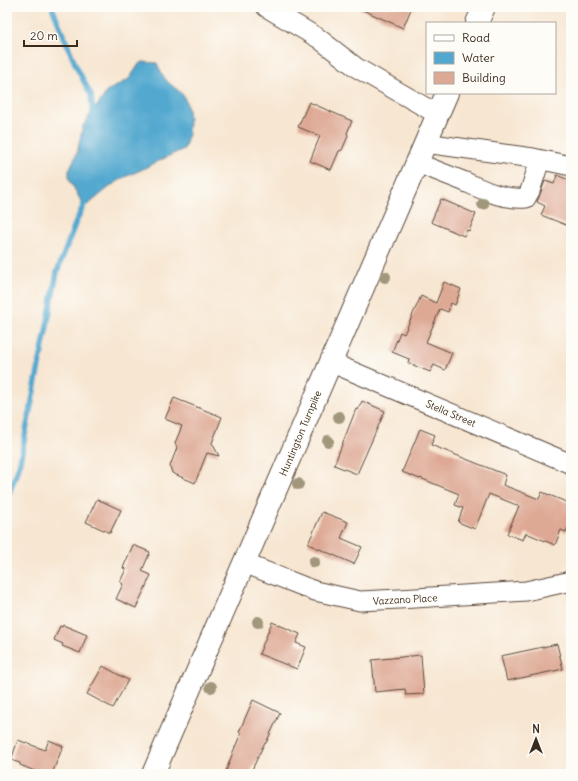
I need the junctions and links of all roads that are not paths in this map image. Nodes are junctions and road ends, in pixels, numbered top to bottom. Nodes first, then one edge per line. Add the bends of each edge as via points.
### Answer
1 (266, 7) edge
2 (484, 7) edge
3 (477, 22) edge
4 (447, 94) edge
5 (437, 114) junction
6 (425, 143) junction
7 (540, 160) junction
8 (417, 163) junction
9 (571, 166) edge
10 (330, 362) junction
11 (571, 464) edge
12 (244, 563) junction
13 (571, 580) edge
14 (153, 774) edge

1 - 5 street via 318,38 357,68
2 - 3 main road
4 - 5 main road, Huntington Turnpike
5 - 6 main road, Huntington Turnpike
6 - 7 street
6 - 8 main road, Huntington Turnpike
7 - 8 street via 526,198 516,199 497,196
7 - 9 street
8 - 10 main road, Huntington Turnpike
10 - 11 street, Stella Street
10 - 12 main road, Huntington Turnpike
12 - 13 street, Vazzano Place via 315,591 360,601 526,591
12 - 14 main road, Huntington Turnpike

